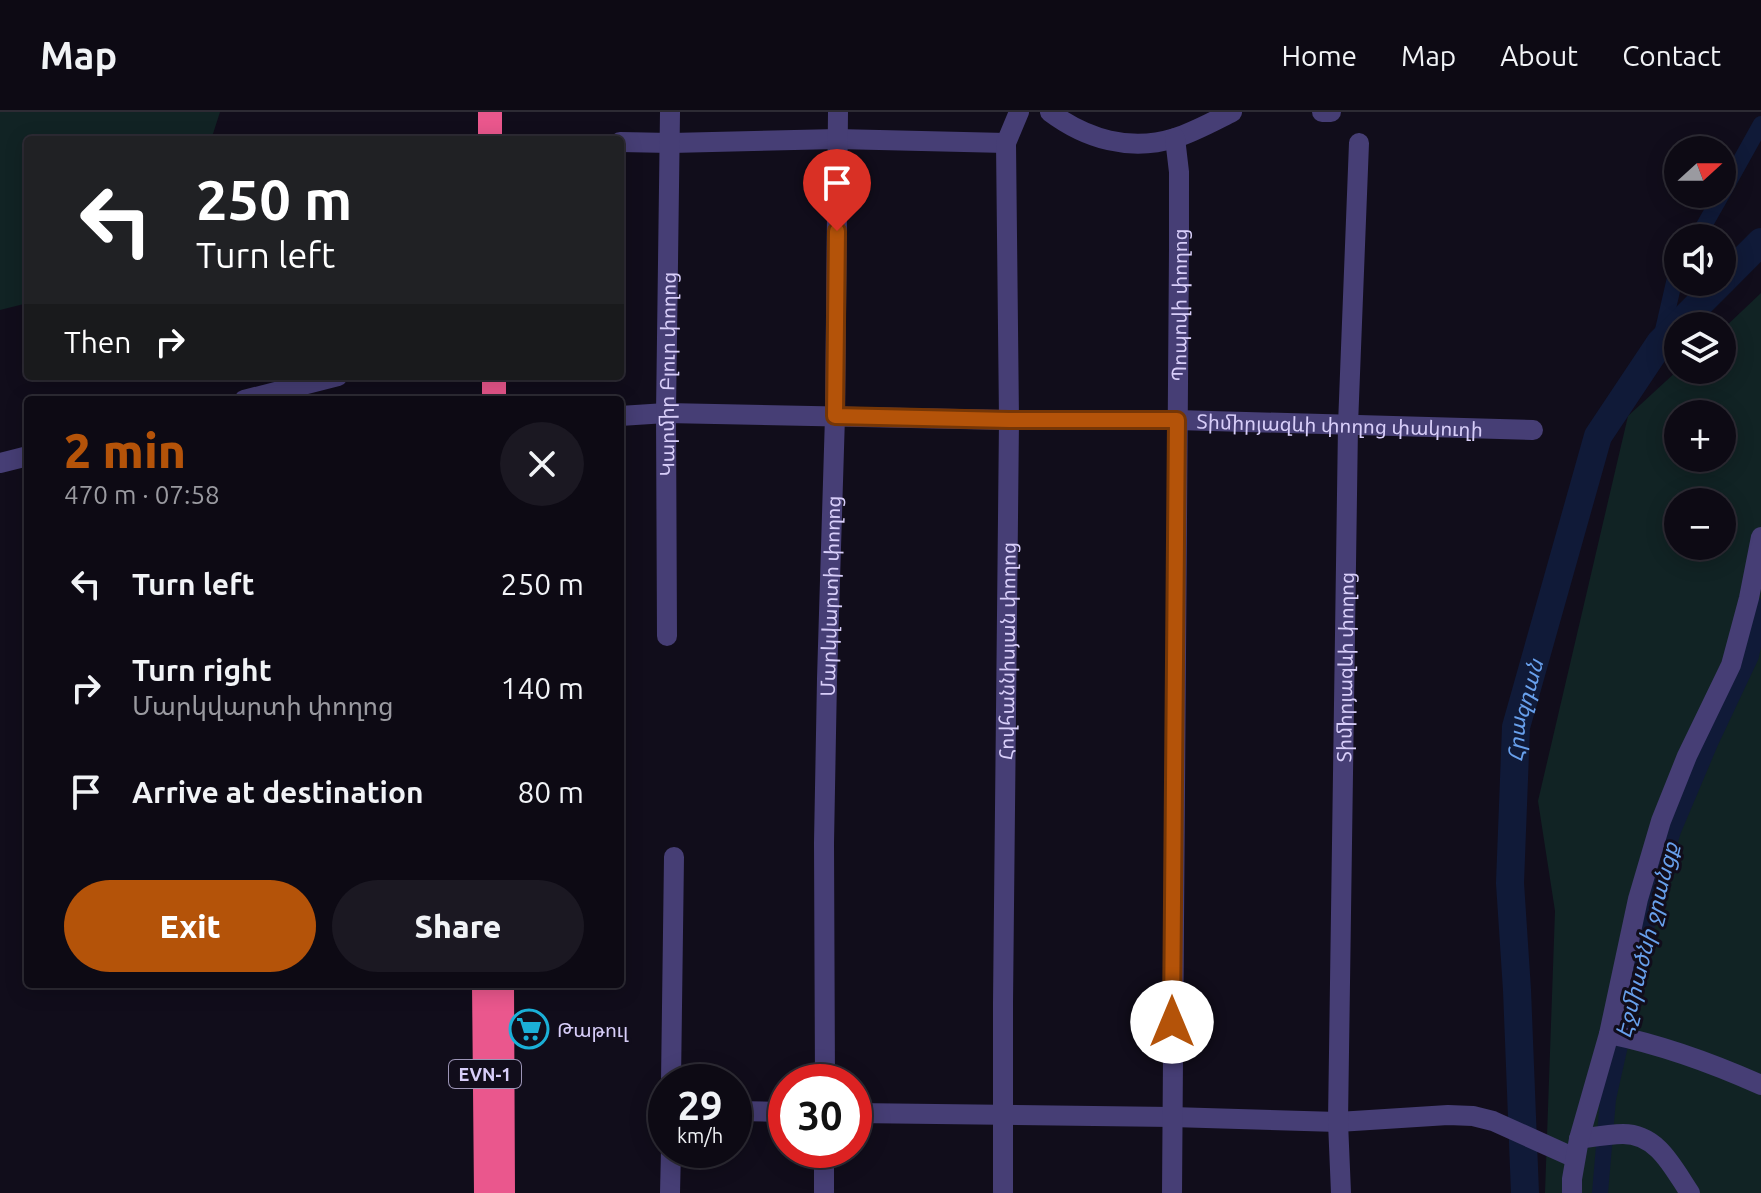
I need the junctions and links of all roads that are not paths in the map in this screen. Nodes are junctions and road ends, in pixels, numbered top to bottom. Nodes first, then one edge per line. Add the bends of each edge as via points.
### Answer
1 (474, 112) edge
2 (490, 112) edge
3 (670, 112) edge
4 (838, 112) edge
5 (1019, 112) edge
6 (1050, 112) edge
7 (1232, 112) edge
8 (1322, 112) edge
9 (1331, 112) edge
10 (474, 136) edge
11 (490, 136) edge
12 (1175, 138) junction
13 (837, 139) junction
14 (624, 142) edge
15 (671, 143) junction
16 (1006, 143) junction
17 (1359, 143) dead end
18 (322, 380) edge
19 (260, 396) edge
20 (666, 413) junction
21 (624, 416) edge
22 (835, 416) junction
23 (1009, 420) junction
24 (1177, 420) junction
25 (1348, 425) junction
26 (1533, 430) dead end
27 (24, 457) edge
28 (0, 463) edge
29 (1761, 537) edge
30 (667, 636) dead end
31 (674, 857) dead end
32 (484, 988) edge
33 (502, 988) edge
34 (1609, 1034) junction
35 (671, 1064) edge
36 (825, 1064) edge
37 (1761, 1085) edge
38 (872, 1113) edge
39 (1004, 1116) junction
40 (1172, 1117) junction
41 (1338, 1122) junction
42 (1577, 1149) junction
43 (671, 1168) edge
44 (824, 1168) edge
45 (486, 1193) edge
46 (503, 1193) edge
47 (670, 1193) edge
48 (824, 1193) edge
49 (1003, 1193) edge
50 (1172, 1193) edge
51 (1341, 1193) edge
52 (1572, 1193) edge
53 (1690, 1193) edge

1 - 10 highway
2 - 11 highway
3 - 15 street, Կարմիր Բլուր փողոց
4 - 13 street, Մարկվարտի փողոց
5 - 16 street, Հովհաննիսյան փողոց
6 - 12 street via 1114,143
7 - 12 street
8 - 9 street
12 - 24 street, Պոպովի փողոց
13 - 15 street
13 - 16 street
13 - 22 street, Մարկվարտի փողոց
14 - 15 street
15 - 20 street, Կարմիր Բլուր փողոց
16 - 23 street, Հովհաննիսյան փողոց
17 - 25 street, Տիմիրյազևի փողոց
18 - 19 street
20 - 21 street, Տիմիրյազևի փողոց փակուղի
20 - 22 street, Տիմիրյազևի փողոց փակուղի
20 - 30 street, Կարմիր Բլուր փողոց
22 - 23 street, Տիմիրյազևի փողոց փակուղի
22 - 36 street, Մարկվարտի փողոց via 824,843
23 - 24 street, Տիմիրյազևի փողոց փակուղի
23 - 39 street, Հովհաննիսյան փողոց
24 - 25 street, Տիմիրյազևի փողոց փակուղի
24 - 40 street, Պոպովի փողոց
25 - 26 street, Տիմիրյազևի փողոց փակուղի
25 - 41 street, Տիմիրյազևի փողոց
27 - 28 street
29 - 34 street via 1731,665 1661,821
31 - 35 street
32 - 45 highway, EVN-1
33 - 46 highway, EVN-1
34 - 37 street via 1710,1062
34 - 42 street
38 - 39 street
39 - 40 street
39 - 49 street, Հովհաննիսյան փողոց
40 - 41 street
40 - 50 street, Պոպովի փողոց
41 - 42 street via 1473,1116 1553,1147
41 - 51 street, Տիմիրյազևի փողոց
42 - 52 street
42 - 53 street via 1624,1134 1641,1136 1661,1149
43 - 47 street
44 - 48 street

